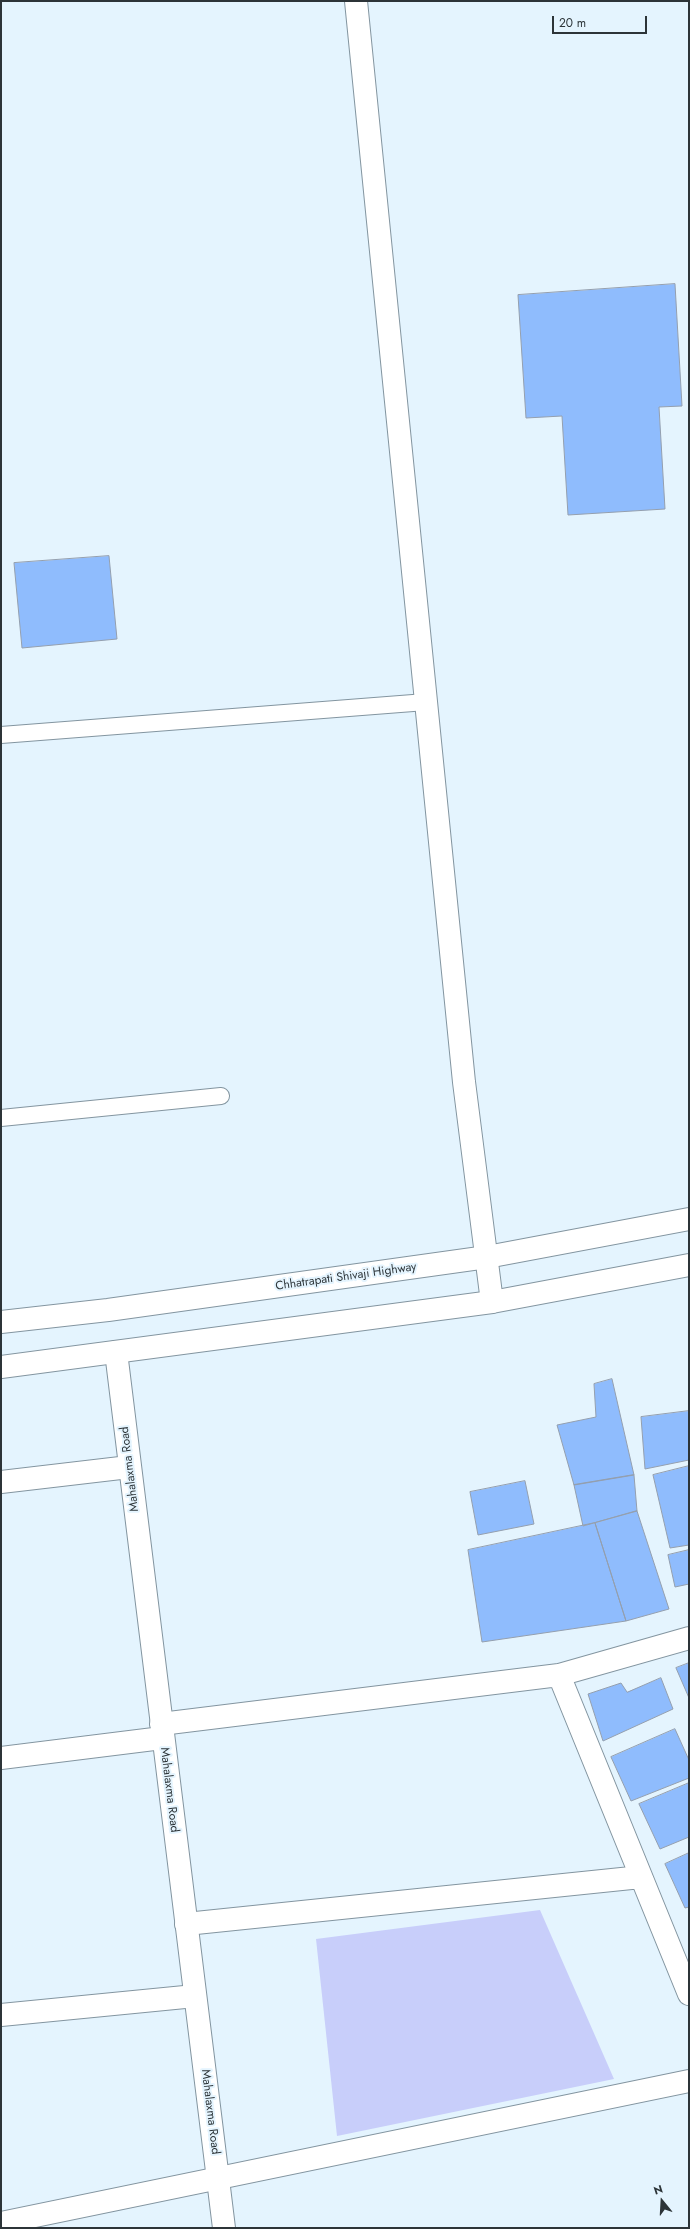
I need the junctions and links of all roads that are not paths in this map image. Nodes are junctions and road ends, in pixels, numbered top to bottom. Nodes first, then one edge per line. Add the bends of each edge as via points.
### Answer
1 (356, 1) edge
2 (426, 702) junction
3 (1, 735) edge
4 (221, 1096) dead end
5 (1, 1118) edge
6 (689, 1219) edge
7 (487, 1257) junction
8 (689, 1265) edge
9 (492, 1302) junction
10 (1, 1322) edge
11 (116, 1352) junction
12 (1, 1367) edge
13 (129, 1467) junction
14 (1, 1482) edge
15 (689, 1638) edge
16 (559, 1675) junction
17 (162, 1731) junction
18 (1, 1758) edge
19 (641, 1877) junction
20 (186, 1924) junction
21 (689, 1994) edge
22 (195, 1996) junction
23 (1, 2015) edge
24 (689, 2081) edge
25 (218, 2177) junction
26 (1, 2223) edge
27 (224, 2228) edge

1 - 2 street
2 - 3 lane
2 - 7 street via 464,1082
4 - 5 lane
6 - 7 street, Chhatrapati Shivaji Highway
7 - 9 street
7 - 10 street, Chhatrapati Shivaji Highway via 108,1310
8 - 9 street
9 - 11 street
11 - 12 street
11 - 13 street, Mahalaxma Road
13 - 14 street
13 - 17 street, Mahalaxma Road
15 - 16 street
16 - 17 street
16 - 19 street
17 - 18 street
17 - 20 street, Mahalaxma Road
19 - 20 street
19 - 21 street
20 - 22 street, Mahalaxma Road
22 - 23 street
22 - 25 street, Mahalaxma Road
24 - 25 street
25 - 26 street
25 - 27 street, Mahalaxma Road

